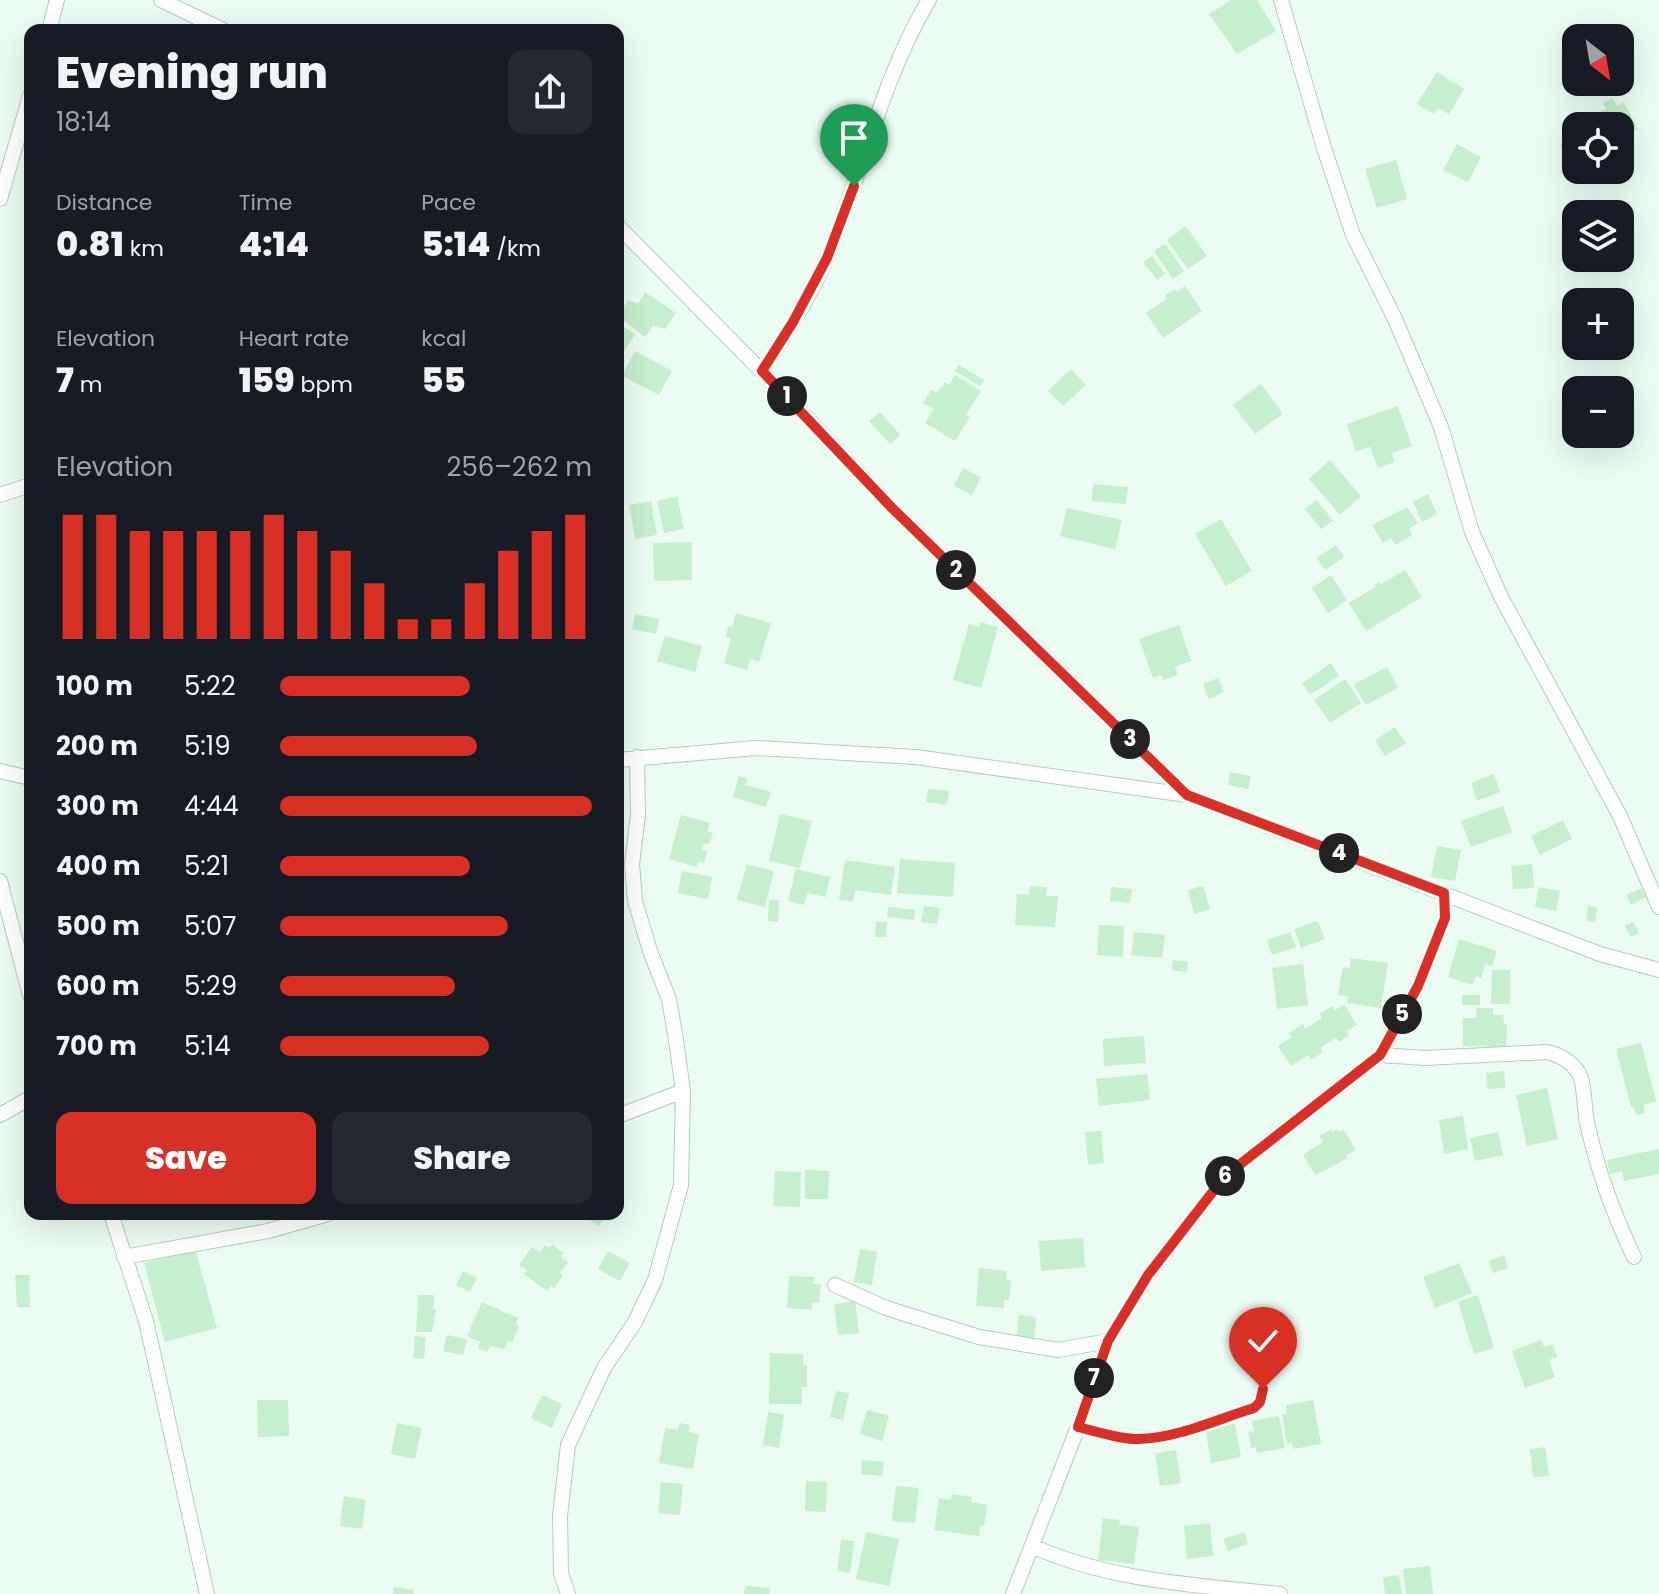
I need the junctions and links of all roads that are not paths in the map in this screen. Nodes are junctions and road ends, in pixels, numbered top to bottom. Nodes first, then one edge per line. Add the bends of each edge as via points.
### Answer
1 (57, 0) edge
2 (161, 0) edge
3 (929, 0) edge
4 (1281, 0) edge
5 (51, 24) edge
6 (211, 24) edge
7 (24, 117) edge
8 (0, 199) edge
9 (624, 232) edge
10 (762, 371) junction
11 (24, 487) edge
12 (0, 495) edge
13 (637, 757) junction
14 (624, 759) edge
15 (0, 771) edge
16 (24, 777) edge
17 (1187, 795) junction
18 (0, 881) edge
19 (1444, 893) junction
20 (1659, 907) edge
21 (1659, 970) edge
22 (24, 971) edge
23 (1380, 1055) junction
24 (683, 1091) junction
25 (24, 1101) edge
26 (624, 1114) edge
27 (0, 1115) edge
28 (113, 1220) edge
29 (307, 1220) edge
30 (124, 1257) junction
31 (1634, 1257) dead end
32 (835, 1285) dead end
33 (1108, 1341) junction
34 (1263, 1389) dead end
35 (1078, 1427) junction
36 (1032, 1546) junction
37 (207, 1594) edge
38 (568, 1594) edge
39 (1013, 1594) edge
40 (1280, 1594) edge

1 - 5 street
2 - 6 street
3 - 10 street via 876,121 827,258
4 - 20 street via 1353,235 1441,427 1472,532 1501,597 1620,816
7 - 8 street
9 - 10 street
10 - 17 street via 892,508
11 - 12 street
13 - 14 street
13 - 17 street via 756,748 902,756
13 - 24 street via 635,901 669,999
15 - 16 street
17 - 19 street
18 - 22 street
19 - 21 street via 1600,954
19 - 23 street via 1445,918 1418,986
23 - 31 street via 1564,1056 1580,1077 1600,1175
23 - 33 street via 1225,1176 1148,1275
24 - 26 street
24 - 38 street via 681,1185 662,1258 635,1322 604,1368 568,1445 560,1516 561,1573
25 - 27 street
28 - 30 street
29 - 30 street
30 - 37 street via 146,1321
32 - 33 street via 886,1308 979,1337 1058,1350
33 - 35 street
34 - 35 street via 1254,1408 1167,1435 1140,1439
35 - 36 street
36 - 39 street
36 - 40 street via 1102,1571

